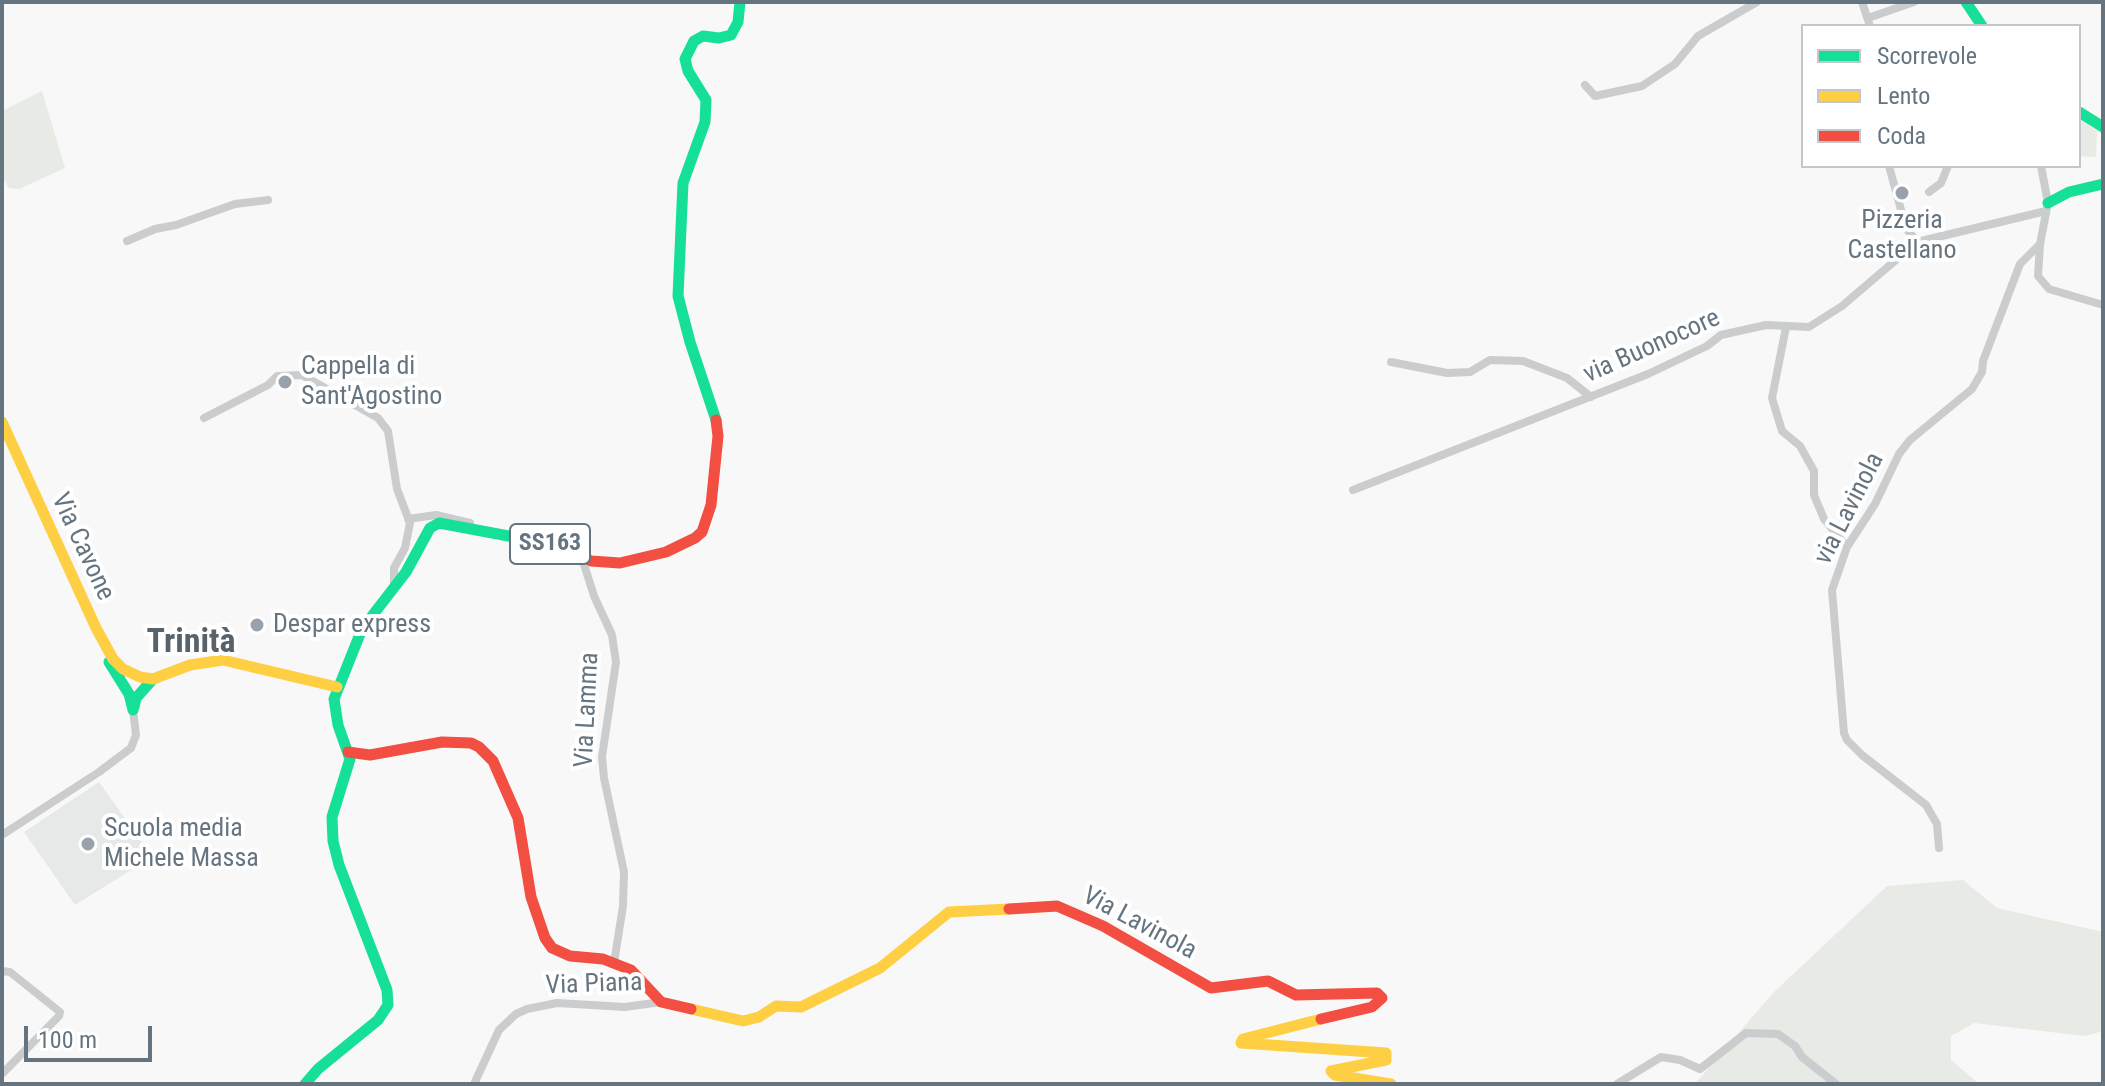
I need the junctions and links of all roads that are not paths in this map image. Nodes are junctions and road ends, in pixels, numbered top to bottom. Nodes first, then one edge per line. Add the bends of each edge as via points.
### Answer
1 (740, 2) edge
2 (1757, 2) edge
3 (1862, 2) edge
4 (1914, 2) edge
5 (1966, 2) edge
6 (1869, 22) edge
7 (1981, 24) edge
8 (1585, 85) dead end
9 (2081, 113) edge
10 (2103, 127) edge
11 (1890, 168) edge
12 (1947, 168) edge
13 (2041, 168) edge
14 (2103, 184) edge
15 (1929, 192) dead end
16 (268, 200) dead end
17 (2047, 207) junction
18 (127, 241) dead end
19 (1917, 242) junction
20 (2040, 244) junction
21 (2103, 305) edge
22 (1786, 327) junction
23 (1391, 362) dead end
24 (1591, 397) junction
25 (204, 418) dead end
26 (2, 422) edge
27 (1353, 490) dead end
28 (408, 519) junction
29 (477, 528) junction
30 (1847, 547) junction
31 (582, 558) junction
32 (394, 584) junction
33 (96, 628) junction
34 (140, 677) junction
35 (153, 679) junction
36 (337, 687) junction
37 (129, 694) junction
38 (133, 710) junction
39 (348, 752) junction
40 (2, 835) edge
41 (1939, 848) dead end
42 (614, 963) junction
43 (2, 971) edge
44 (661, 1002) junction
45 (2, 1074) edge
46 (305, 1084) edge
47 (474, 1084) edge
48 (1391, 1084) edge
49 (1617, 1084) edge
50 (1836, 1084) edge

1 - 31 main road, SS163 via 731,35 703,36 694,41 685,59 707,113 683,183 678,296 715,412 718,436 711,505 702,532 666,552 620,563
2 - 8 street via 1698,36 1675,64 1642,86 1595,96
3 - 6 street
4 - 6 street
5 - 7 main road
9 - 10 main road
11 - 19 street via 1906,228
12 - 15 street via 1941,183
13 - 17 street
14 - 17 main road via 2069,192
16 - 18 street via 235,204
17 - 19 street, via Buonocore
17 - 20 street
19 - 22 street, via Buonocore via 1822,321
20 - 21 street via 2041,282
20 - 30 street, via Lavinola via 2020,264 1972,389 1910,440
22 - 24 street, via Buonocore via 1766,325 1721,335
22 - 30 street via 1772,398 1782,431 1800,446 1814,471 1814,495 1824,519
23 - 24 street via 1447,373 1470,372 1490,360 1523,361 1567,378
24 - 27 street, via Buonocore
25 - 28 street via 277,376 307,375 385,426
26 - 33 main road, Via Cavone
28 - 29 street via 440,515
28 - 32 street
29 - 31 main road, SS163 via 553,544
29 - 32 main road, SS163 via 434,525
30 - 41 street, via Lavinola via 1832,590 1844,733 1862,755 1926,805 1937,824
31 - 42 street, Via Lamma via 612,635 616,662 602,757 624,872
32 - 36 main road, SS163 via 362,629
33 - 34 main road, Via Cavone via 118,664
33 - 37 main road via 102,651
34 - 35 main road
34 - 37 main road
35 - 36 main road via 223,660
35 - 38 main road
36 - 39 main road, SS163 via 334,707
37 - 38 main road
38 - 40 street via 136,735 131,748
39 - 42 main road via 370,755 461,742 487,753 518,818 526,875 545,938 560,952
39 - 46 main road, SS163 via 349,768 332,817 333,841 388,1005
42 - 44 main road via 631,970
43 - 45 street via 60,1012
44 - 47 street, Via Piana via 625,1007 557,1003 527,1009 499,1030
44 - 48 main road, Via Lavinola via 743,1021 776,1006 801,1007 880,968 949,912 1057,906 1211,988 1268,981 1296,995 1377,993 1382,998 1372,1007 1241,1043 1386,1053 1386,1060 1331,1071
49 - 50 street via 1661,1057 1700,1069 1746,1033 1778,1034

